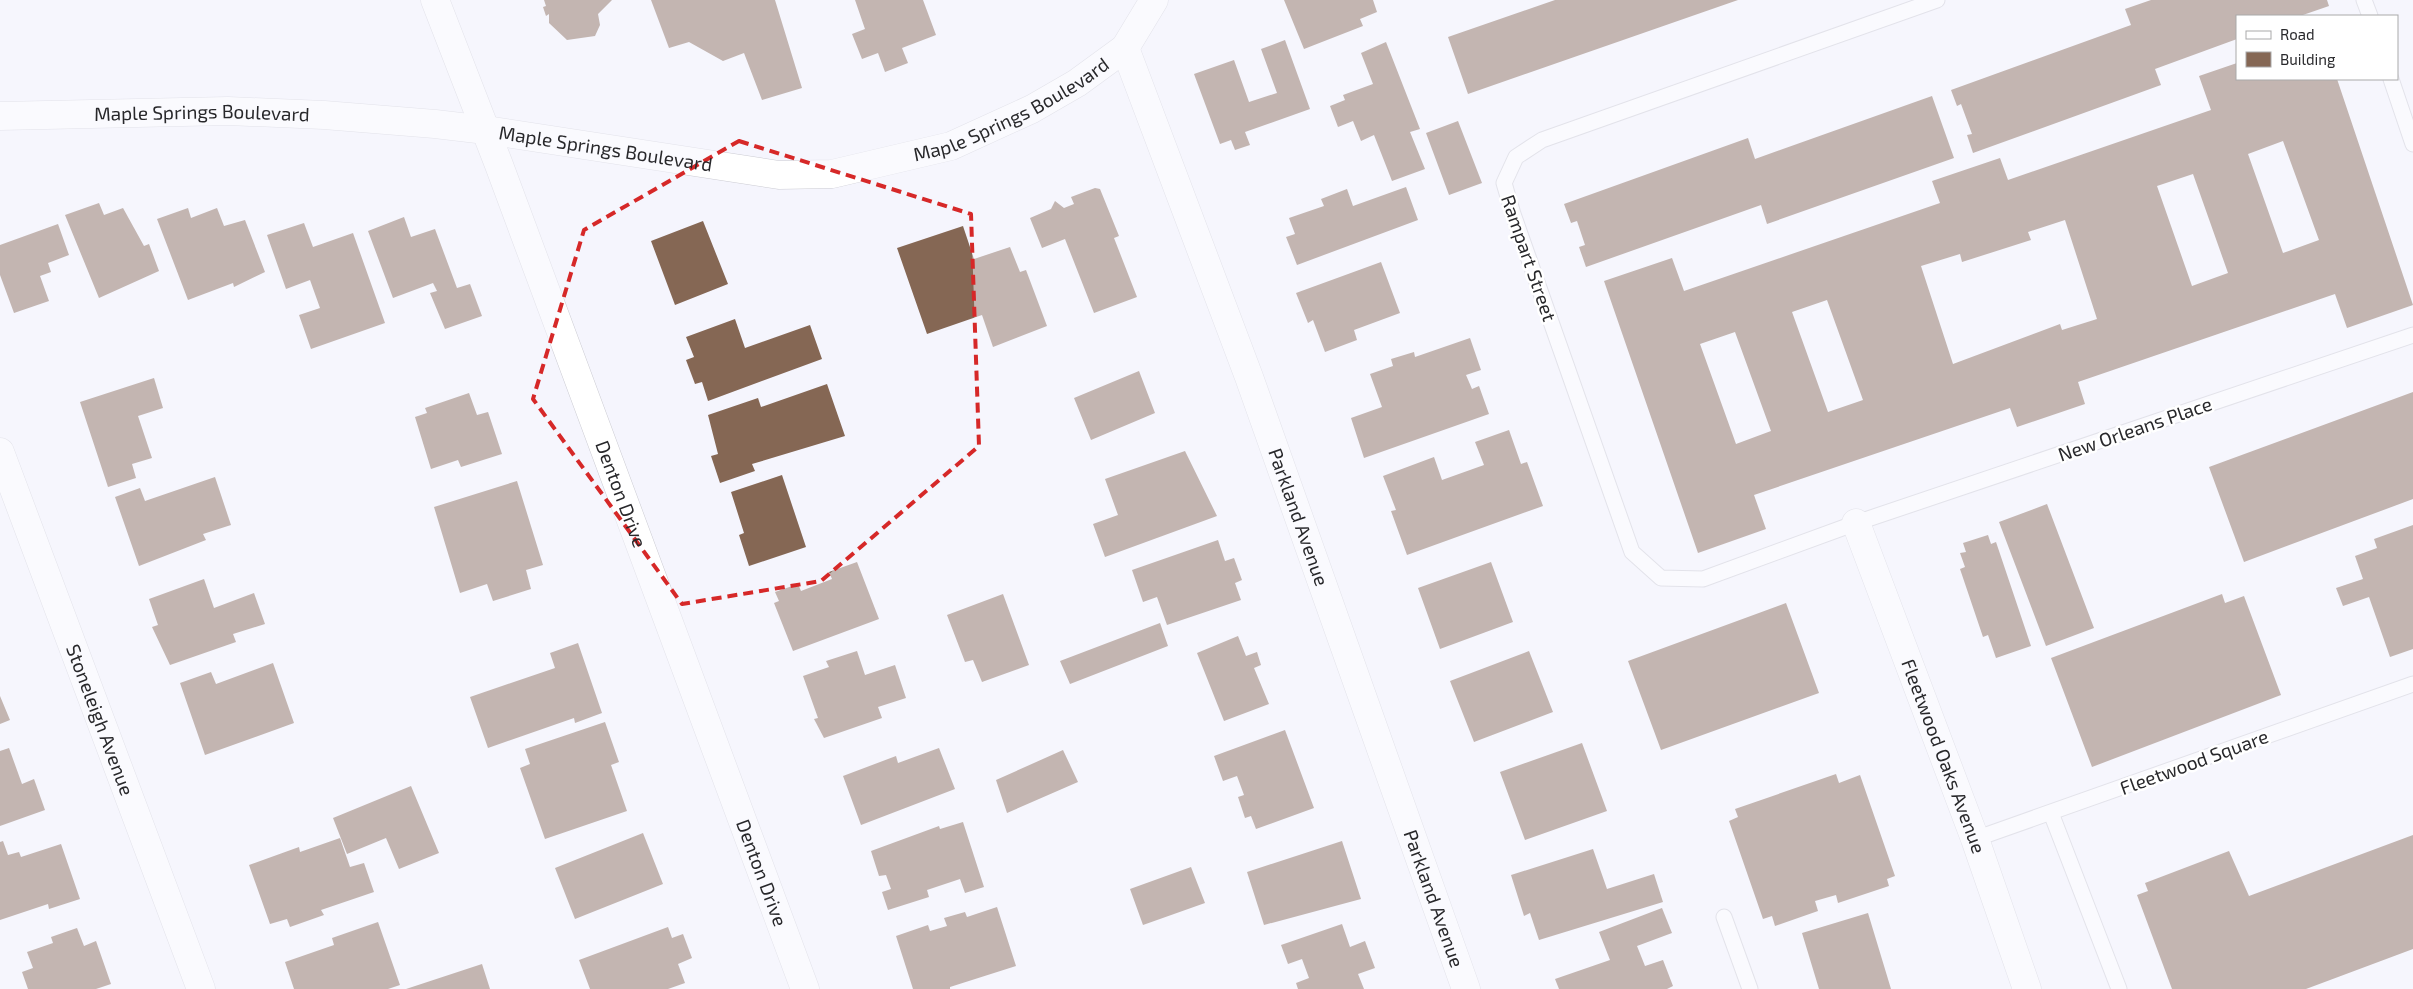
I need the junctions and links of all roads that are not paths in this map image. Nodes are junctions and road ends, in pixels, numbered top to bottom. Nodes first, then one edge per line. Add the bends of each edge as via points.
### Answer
1 (435, 0) edge
2 (1154, 0) edge
3 (1936, 0) edge
4 (2364, 0) edge
5 (2370, 15) edge
6 (1125, 48) junction
7 (2391, 80) edge
8 (0, 116) edge
9 (486, 130) junction
10 (2413, 144) edge
11 (2413, 335) edge
12 (0, 452) edge
13 (1856, 523) junction
14 (2413, 684) edge
15 (2051, 813) junction
16 (1975, 839) junction
17 (1724, 917) dead end
18 (201, 989) edge
19 (805, 989) edge
20 (1466, 989) edge
21 (1750, 989) edge
22 (2027, 989) edge
23 (2119, 989) edge

1 - 9 street, Denton Drive
2 - 6 street, Maple Springs Boulevard
3 - 13 lane, Rampart Street via 1542,140 1516,157 1504,183 1632,552 1661,578 1703,579
4 - 5 lane
6 - 9 street, Maple Springs Boulevard via 1077,83 1032,109 951,146 832,174 779,175
6 - 20 street, Parkland Avenue via 1252,386
7 - 10 lane
8 - 9 street, Maple Springs Boulevard via 228,111 324,115
9 - 19 street, Denton Drive
11 - 13 lane, New Orleans Place
12 - 18 street, Stoneleigh Avenue
13 - 16 street, Fleetwood Oaks Avenue
14 - 15 lane, Fleetwood Square
15 - 16 lane, Fleetwood Square
15 - 23 lane
16 - 22 street, Fleetwood Oaks Avenue
17 - 21 lane

